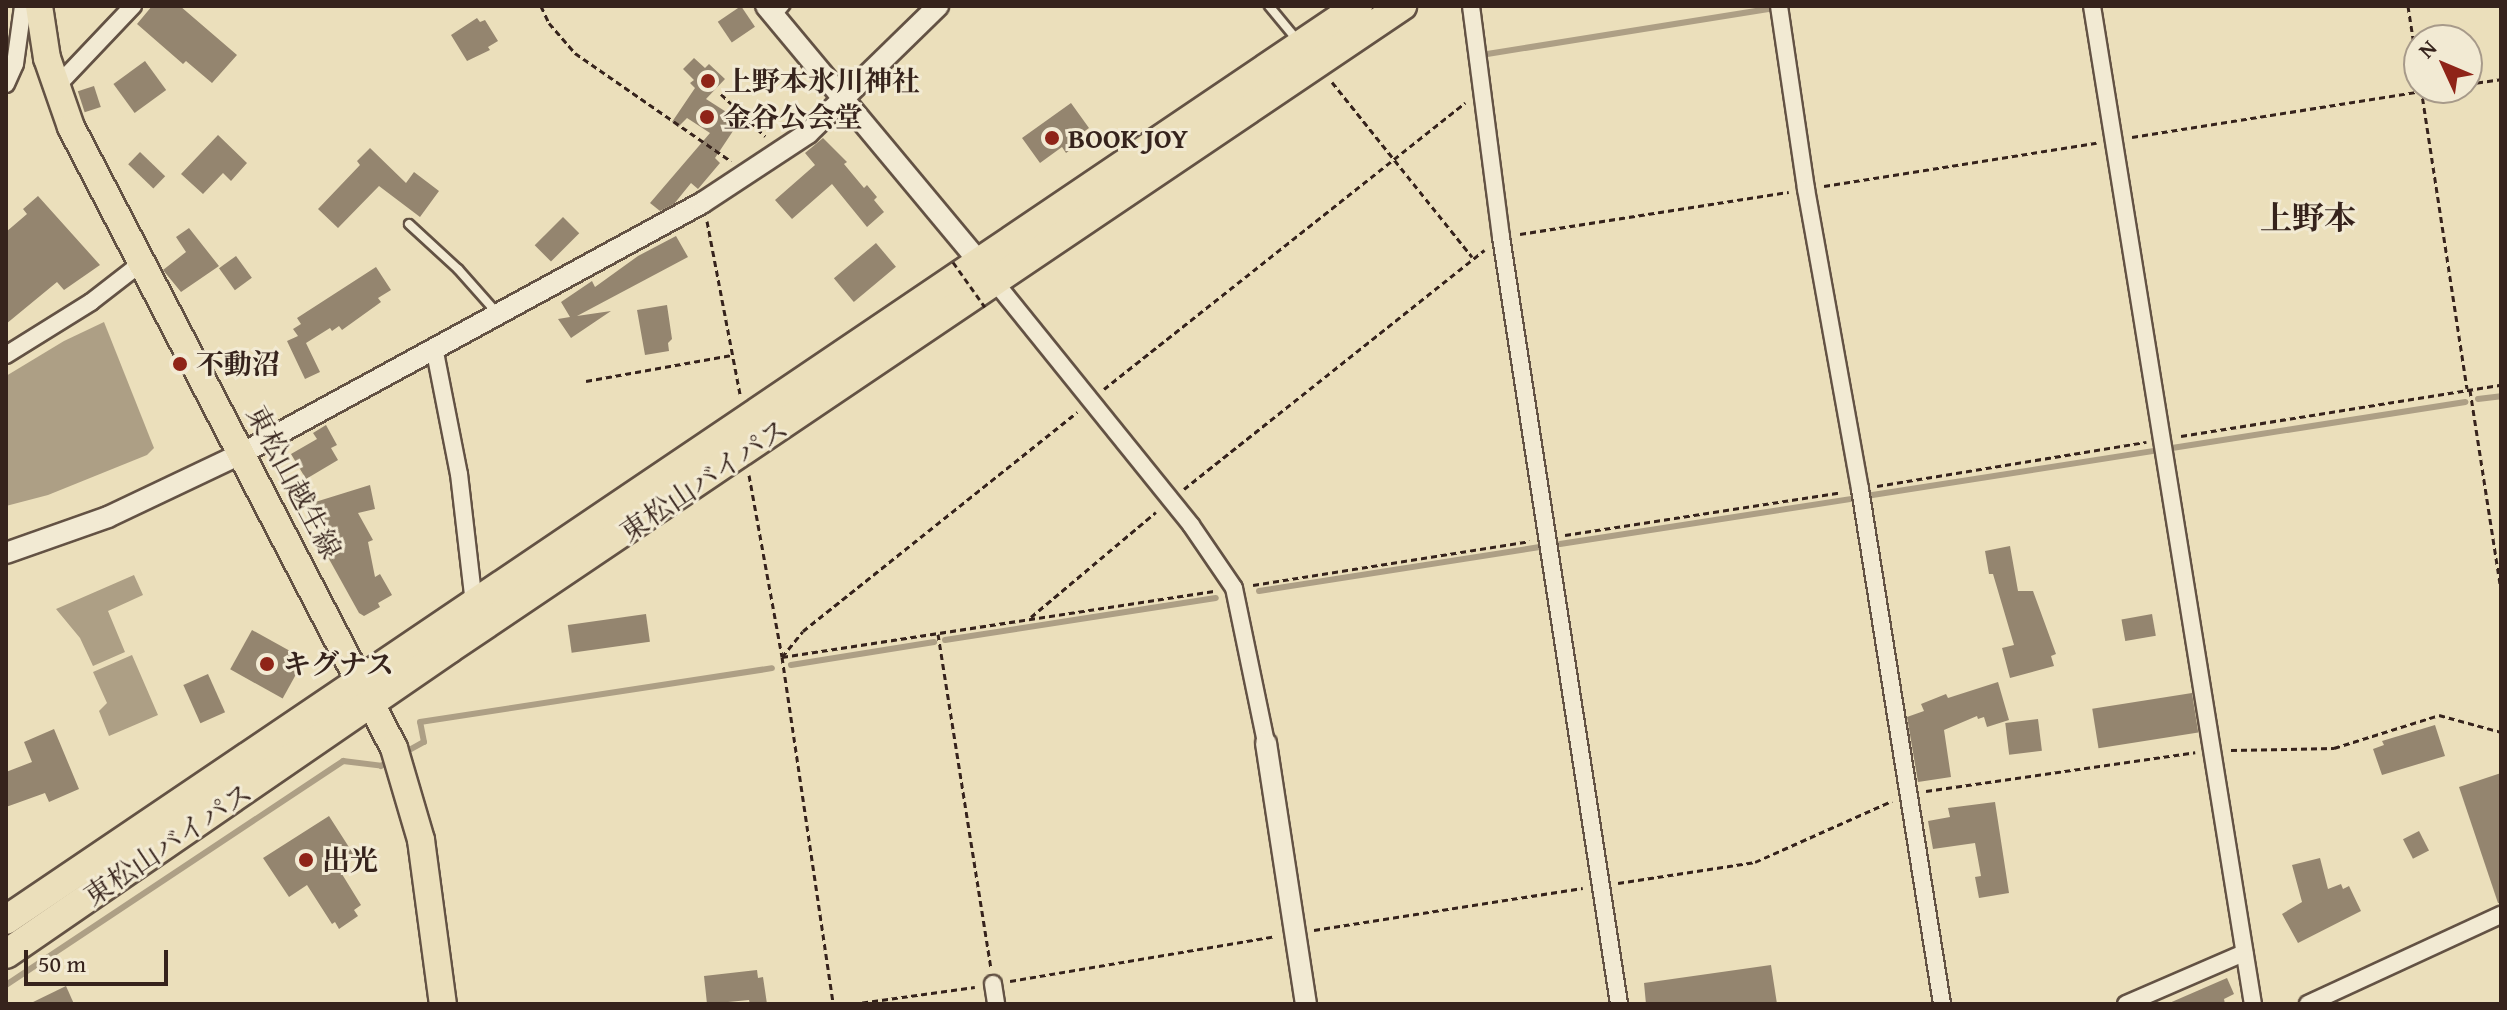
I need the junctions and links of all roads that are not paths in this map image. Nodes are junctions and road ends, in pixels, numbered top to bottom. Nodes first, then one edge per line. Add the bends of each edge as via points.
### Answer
1 (23, 6) edge
2 (39, 6) edge
3 (133, 6) edge
4 (938, 6) edge
5 (1269, 6) edge
6 (1358, 6) edge
7 (1402, 6) edge
8 (1471, 6) edge
9 (1779, 6) edge
10 (2092, 6) edge
11 (775, 10) edge
12 (1310, 54) junction
13 (6, 84) edge
14 (56, 87) junction
15 (845, 101) junction
16 (409, 224) dead end
17 (140, 264) junction
18 (979, 278) junction
19 (497, 313) junction
20 (434, 347) junction
21 (6, 355) edge
22 (243, 453) junction
23 (6, 553) edge
24 (474, 603) junction
25 (366, 693) junction
26 (1266, 743) joint
27 (2501, 915) edge
28 (6, 920) edge
29 (2244, 953) junction
30 (6, 954) edge
31 (993, 984) road end
32 (443, 1004) edge
33 (996, 1004) edge
34 (1306, 1004) edge
35 (1619, 1004) edge
36 (1942, 1004) edge
37 (2126, 1004) edge
38 (2253, 1004) edge
39 (2308, 1004) edge

1 - 13 street via 15,64
2 - 14 main road, 東松山越生線
3 - 14 street
4 - 15 street
5 - 12 lane
6 - 12 highway, 東松山バイパス
7 - 12 highway, 東松山バイパス
8 - 35 street via 1501,237
9 - 36 street
10 - 29 street
11 - 15 street
12 - 18 highway, 東松山バイパス
14 - 17 main road, 東松山越生線
15 - 18 street
15 - 19 street via 751,174
16 - 19 lane
17 - 21 street
17 - 22 main road, 東松山越生線
18 - 24 highway, 東松山バイパス via 746,422
18 - 25 highway, 東松山バイパス via 743,454
18 - 26 street via 1089,401 1234,588
19 - 20 street
20 - 22 street
20 - 24 street via 459,474
22 - 23 street via 108,517
22 - 25 main road, 東松山越生線
24 - 25 highway, 東松山バイパス
25 - 28 highway, 東松山バイパス
25 - 30 highway, 東松山バイパス
25 - 32 main road, 東松山越生線 via 410,793
26 - 34 street
27 - 39 street
29 - 37 street
29 - 38 street
31 - 33 street

